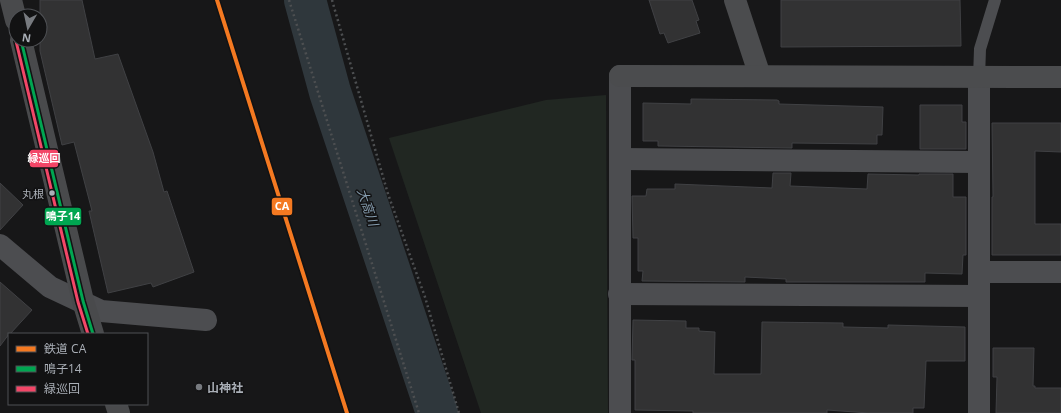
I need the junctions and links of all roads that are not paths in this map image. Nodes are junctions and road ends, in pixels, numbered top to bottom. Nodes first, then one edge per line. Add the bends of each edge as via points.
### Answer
1 (736, 0) edge
2 (995, 0) edge
3 (23, 48) edge
4 (760, 76) junction
5 (1061, 77) edge
6 (979, 78) junction
7 (620, 159) junction
8 (979, 162) junction
9 (0, 245) edge
10 (979, 272) junction
11 (1061, 272) edge
12 (619, 294) junction
13 (979, 296) junction
14 (83, 301) junction
15 (206, 320) dead end
16 (93, 333) edge
17 (620, 413) edge
18 (979, 413) edge

1 - 4 street
2 - 6 lane via 980,49
3 - 14 main road
4 - 6 street
4 - 7 street via 620,76
5 - 6 street
6 - 8 street
7 - 8 street
7 - 12 street
8 - 10 street
9 - 14 street via 50,287
10 - 11 street
10 - 13 street
12 - 13 street
12 - 17 street
13 - 18 street
14 - 15 street via 101,311
14 - 16 main road

